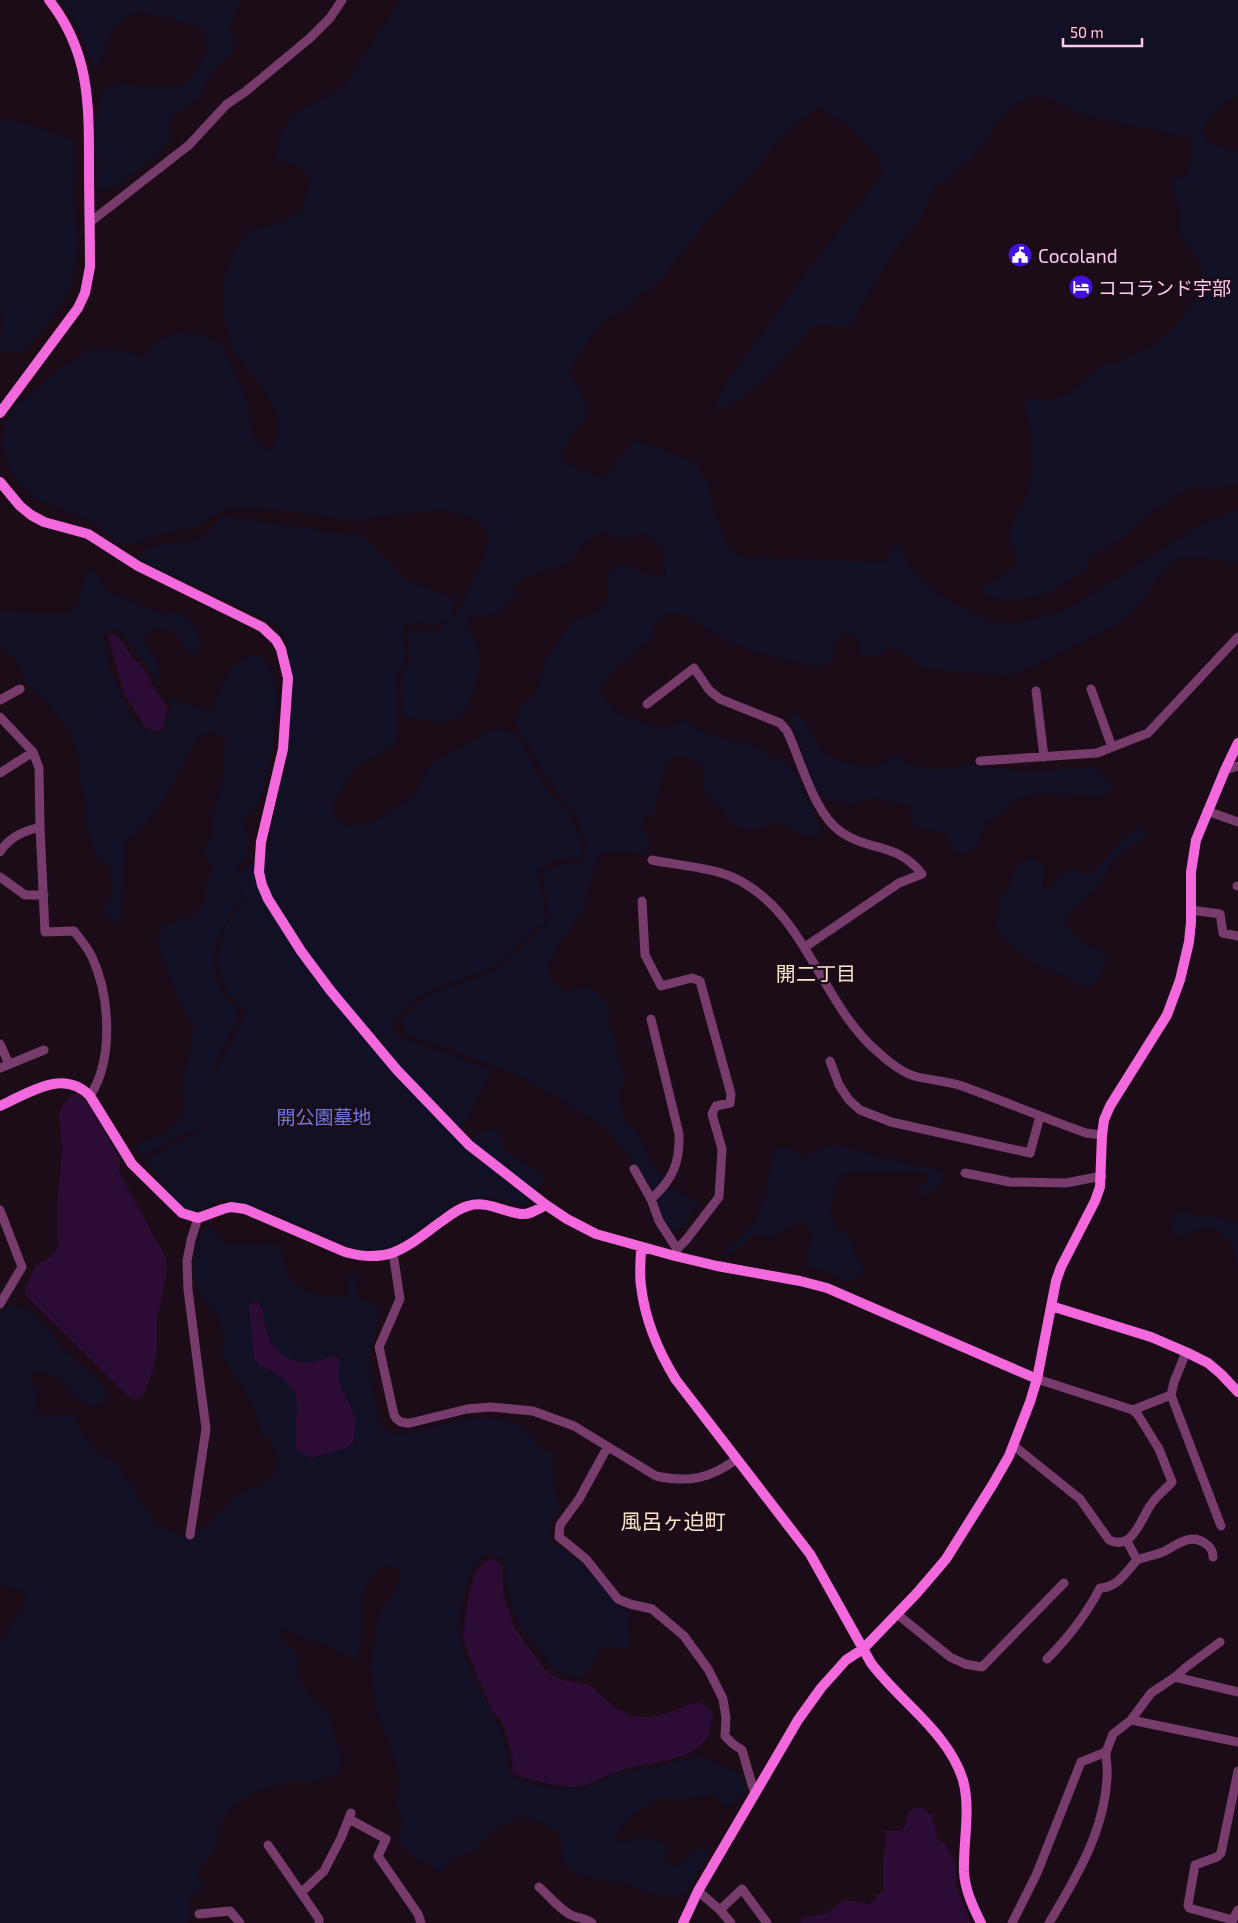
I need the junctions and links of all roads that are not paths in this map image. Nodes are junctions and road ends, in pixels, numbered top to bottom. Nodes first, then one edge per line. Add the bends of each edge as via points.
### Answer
1 (48, 0) edge
2 (342, 0) edge
3 (89, 223) junction
4 (0, 413) edge
5 (0, 483) edge
6 (1238, 637) edge
7 (1092, 688) dead end
8 (20, 689) dead end
9 (1036, 690) dead end
10 (0, 700) edge
11 (648, 704) dead end
12 (0, 717) edge
13 (1238, 743) edge
14 (1112, 747) junction
15 (33, 752) junction
16 (1044, 757) junction
17 (980, 761) dead end
18 (1238, 766) edge
19 (1225, 770) junction
20 (0, 773) edge
21 (1207, 811) junction
22 (1238, 822) edge
23 (40, 827) junction
24 (0, 852) edge
25 (652, 860) dead end
26 (0, 877) edge
27 (44, 895) junction
28 (642, 901) dead end
29 (1191, 910) junction
30 (1238, 936) edge
31 (805, 947) junction
32 (650, 1019) dead end
33 (0, 1044) edge
34 (44, 1050) dead end
35 (830, 1061) dead end
36 (4, 1066) edge
37 (90, 1096) junction
38 (0, 1106) edge
39 (1040, 1116) junction
40 (1102, 1135) junction
41 (634, 1170) dead end
42 (965, 1173) dead end
43 (1102, 1176) junction
44 (651, 1199) junction
45 (546, 1205) junction
46 (0, 1210) edge
47 (198, 1218) junction
48 (641, 1247) junction
49 (393, 1253) junction
50 (676, 1253) junction
51 (0, 1304) edge
52 (1051, 1306) junction
53 (1186, 1352) junction
54 (1037, 1379) junction
55 (1238, 1392) edge
56 (1171, 1395) junction
57 (1133, 1410) junction
58 (1013, 1446) junction
59 (607, 1448) junction
60 (737, 1459) junction
61 (1220, 1526) dead end
62 (190, 1535) dead end
63 (1126, 1540) junction
64 (1213, 1557) dead end
65 (1137, 1560) junction
66 (1064, 1583) dead end
67 (896, 1614) junction
68 (1220, 1642) dead end
69 (862, 1649) junction
70 (1047, 1659) dead end
71 (1175, 1677) junction
72 (1238, 1692) edge
73 (1131, 1720) junction
74 (1238, 1742) edge
75 (1106, 1752) junction
76 (1238, 1771) edge
77 (756, 1792) junction
78 (268, 1845) dead end
79 (539, 1887) dead end
80 (698, 1891) junction
81 (302, 1892) junction
82 (720, 1910) junction
83 (1238, 1910) edge
84 (199, 1914) dead end
85 (1232, 1921) edge
86 (240, 1923) edge
87 (319, 1923) edge
88 (421, 1923) edge
89 (592, 1923) edge
90 (683, 1923) edge
91 (731, 1923) edge
92 (767, 1923) edge
93 (980, 1923) edge
94 (1012, 1923) edge
95 (1049, 1923) edge

1 - 3 street via 72,37 84,74 89,117
2 - 3 street via 310,38 226,104 189,145
3 - 4 street via 90,266 78,308
5 - 45 street via 20,506 44,522 88,534 138,566 262,627 276,640 288,678 283,749 261,842 259,872 268,900 324,982 397,1070 469,1146
6 - 14 street via 1148,733
7 - 14 street
8 - 10 street
9 - 16 street
11 - 31 street via 694,668 709,690 720,699 780,724 787,730 815,798 826,819 839,831 850,838 898,853 922,874 899,883
12 - 15 street
13 - 19 street
14 - 16 street via 1097,753
15 - 20 street
15 - 23 street via 40,768
16 - 17 street
18 - 19 street
19 - 21 street
21 - 22 street
21 - 29 street via 1192,856
23 - 24 street via 24,830
23 - 27 street
25 - 31 street via 729,876 749,886 767,900
26 - 27 street via 25,895
27 - 37 street via 45,932 74,931 92,955 102,985 106,1050 97,1085
28 - 50 street via 645,955 661,986 692,978 700,981 731,1094 730,1103 716,1106 712,1114 722,1149 719,1197
29 - 30 street via 1220,914 1222,933
29 - 40 street via 1186,959 1167,1015 1118,1091 1104,1120
31 - 39 street via 858,1033 878,1053 912,1075 960,1086
32 - 44 street via 679,1134 680,1152 672,1176
33 - 36 street
34 - 36 street
35 - 39 street via 849,1100 860,1110 890,1122 1030,1153
37 - 38 street via 73,1084 49,1084
37 - 47 street via 132,1164 182,1213
39 - 40 street via 1086,1133
40 - 43 street
41 - 44 street
42 - 43 street via 1010,1182 1066,1183
43 - 52 street via 1095,1201 1061,1266
44 - 50 street
45 - 48 street via 596,1234
45 - 49 street via 522,1214 490,1205 468,1206
46 - 51 street via 22,1267
47 - 49 street via 232,1207 245,1209 345,1252 372,1257
47 - 62 street via 187,1261 188,1290 206,1429
48 - 50 street
48 - 60 street via 640,1284 661,1355 676,1380
49 - 59 street via 400,1298 379,1347 397,1420 410,1423 467,1409 533,1411 574,1426
50 - 54 street via 716,1266 827,1288
52 - 53 street via 1151,1337
52 - 54 street
53 - 55 street via 1208,1363
53 - 56 street
54 - 57 street
54 - 58 street
56 - 57 street
56 - 61 street
57 - 63 street via 1159,1449 1172,1482 1150,1506 1134,1534
58 - 63 street via 1080,1499 1109,1540 1115,1543
58 - 67 street via 946,1559
59 - 60 street via 656,1476 671,1479 709,1475
59 - 77 street via 579,1499 560,1525 559,1537 586,1560 618,1599 652,1609 684,1636 708,1669 723,1698 726,1736 742,1750
60 - 69 street via 810,1554
63 - 65 street
64 - 65 street via 1206,1543 1192,1539
65 - 70 street via 1117,1583 1100,1588 1067,1639
66 - 67 street via 982,1667 950,1657
67 - 69 street
68 - 71 street
69 - 77 street via 846,1660 821,1688 798,1720
69 - 93 street via 880,1675 938,1737 957,1766 966,1794 964,1873
71 - 72 street
71 - 73 street via 1151,1693
73 - 74 street
73 - 75 street via 1113,1734
75 - 94 street via 1081,1762 1037,1872
75 - 95 street via 1103,1806 1090,1849
76 - 85 street via 1221,1853 1195,1865 1188,1905
77 - 80 street
78 - 81 street
79 - 89 street via 571,1916
80 - 82 street
80 - 90 street
81 - 87 street via 320,1919
81 - 88 street via 324,1871 350,1816 386,1840 378,1856
82 - 91 street
82 - 92 street via 742,1889
83 - 85 street
84 - 86 street via 230,1911

